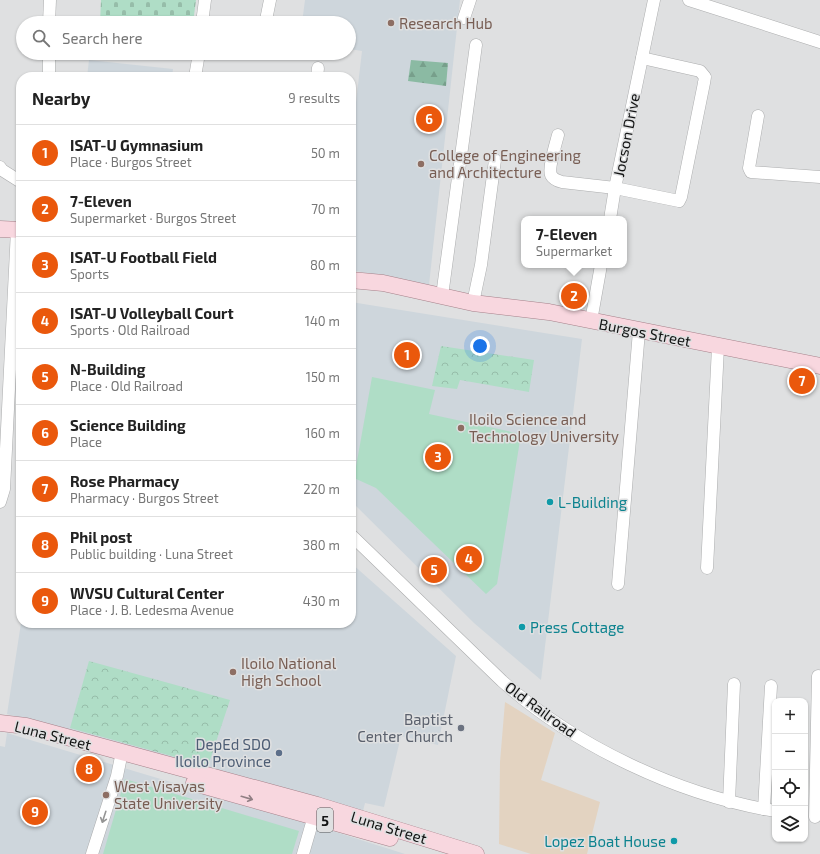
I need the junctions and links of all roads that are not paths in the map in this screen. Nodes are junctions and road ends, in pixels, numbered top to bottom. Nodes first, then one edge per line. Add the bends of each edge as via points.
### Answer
1 (50, 0) edge
2 (205, 0) edge
3 (270, 0) edge
4 (470, 0) edge
5 (654, 0) edge
6 (689, 0) edge
7 (49, 16) edge
8 (203, 16) edge
9 (267, 16) edge
10 (464, 18) dead end
11 (820, 42) edge
12 (476, 44) dead end
13 (642, 58) junction
14 (49, 60) edge
15 (198, 60) edge
16 (49, 72) edge
17 (196, 72) edge
18 (758, 116) dead end
19 (558, 135) dead end
20 (495, 160) dead end
21 (0, 166) edge
22 (820, 177) edge
23 (16, 179) edge
24 (615, 188) junction
25 (610, 216) edge
26 (0, 220) edge
27 (0, 229) edge
28 (16, 229) edge
29 (16, 231) edge
30 (600, 268) edge
31 (356, 280) edge
32 (16, 296) edge
33 (442, 296) junction
34 (473, 303) junction
35 (591, 322) junction
36 (638, 331) junction
37 (718, 347) junction
38 (820, 366) edge
39 (0, 502) edge
40 (356, 540) edge
41 (707, 568) dead end
42 (618, 584) dead end
43 (818, 676) dead end
44 (734, 684) dead end
45 (771, 686) dead end
46 (0, 724) edge
47 (121, 758) junction
48 (729, 802) junction
49 (769, 810) edge
50 (316, 811) junction
51 (813, 817) edge
52 (92, 854) edge
53 (302, 854) edge
54 (439, 854) edge
55 (476, 854) edge

1 - 7 street
2 - 8 street
3 - 9 street
4 - 10 street
5 - 13 street, Jocson Drive
6 - 11 street
12 - 33 street
13 - 24 street, Jocson Drive
13 - 24 street via 700,71 705,77 681,197 679,201
14 - 16 street
15 - 17 street
18 - 22 street via 749,168 751,172
19 - 24 street, Jocson Drive via 551,176 562,182
20 - 34 street via 481,265
21 - 23 street
24 - 25 street
26 - 28 street
27 - 29 main road
30 - 35 street
31 - 33 main road, Burgos Street via 383,283
32 - 39 street via 4,489
33 - 34 main road, Burgos Street
34 - 35 main road, Burgos Street via 549,312
35 - 36 main road, Burgos Street
36 - 37 main road, Burgos Street
36 - 42 street
37 - 38 main road, Burgos Street
37 - 41 street
40 - 48 street, Old Railroad via 526,703 561,728 664,779
43 - 51 street
44 - 48 street
45 - 49 street
46 - 47 main road, Luna Street / 5 via 23,735
47 - 50 main road, Luna Street / 5
47 -> 52 street
48 - 49 street, Old Railroad
50 - 53 street
50 - 54 main road, Luna Street / 5 via 372,833
50 - 55 main road, Luna Street / 5

